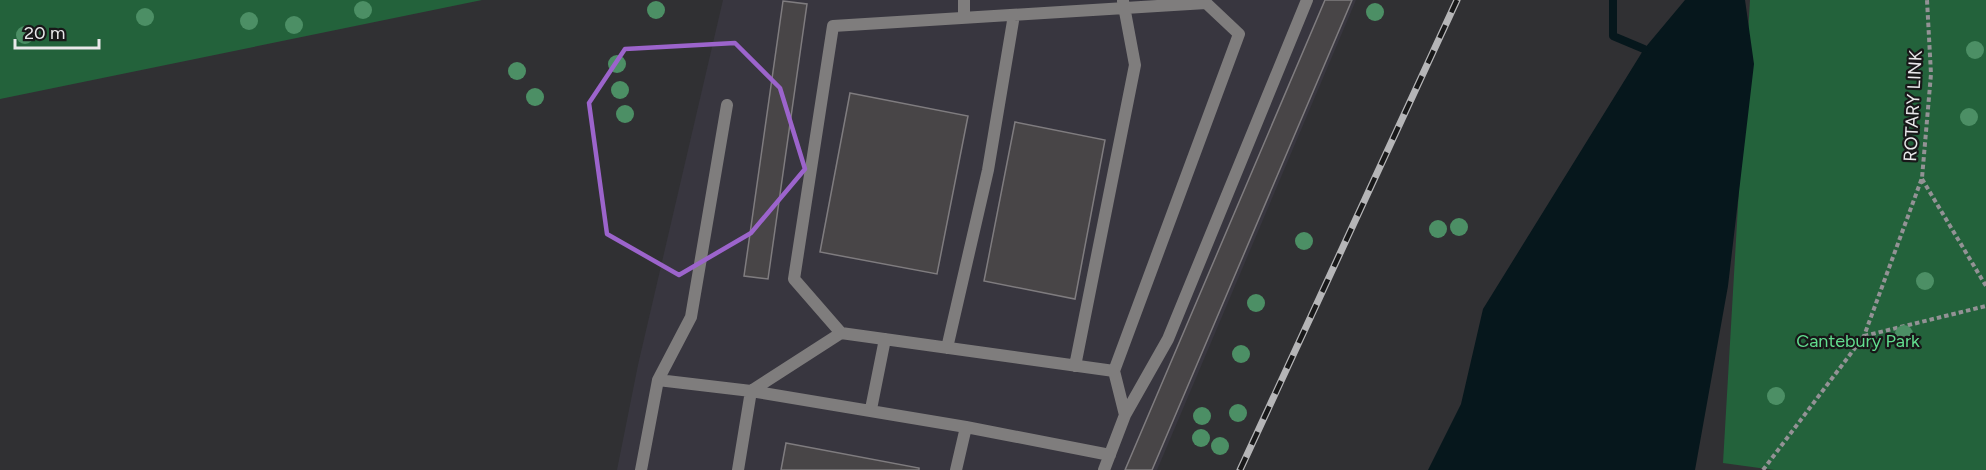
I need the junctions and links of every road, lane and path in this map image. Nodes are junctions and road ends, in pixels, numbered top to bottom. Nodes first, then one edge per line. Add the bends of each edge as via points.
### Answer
1 (964, 0) edge
2 (1306, 0) edge
3 (1927, 0) edge
4 (1122, 4) edge
5 (1014, 15) junction
6 (964, 18) junction
7 (727, 105) dead end
8 (1922, 178) junction
9 (1986, 286) edge
10 (1986, 306) edge
11 (841, 333) junction
12 (1864, 336) junction
13 (885, 339) junction
14 (947, 348) junction
15 (1075, 366) junction
16 (1114, 371) junction
17 (658, 380) junction
18 (751, 391) junction
19 (871, 409) junction
20 (1125, 415) junction
21 (966, 427) junction
22 (1110, 456) junction
23 (641, 470) edge
24 (738, 470) edge
25 (956, 470) edge
26 (1104, 470) edge
27 (1763, 470) edge

1 - 6 lane
2 - 20 lane via 1168,339
3 - 8 path, ROTARY LINK via 1931,74
4 - 5 lane
4 - 15 lane via 1135,65
4 - 16 lane via 1206,3 1239,34
5 - 6 lane
5 - 14 lane via 988,170
6 - 11 lane via 833,26 794,279
7 - 17 lane via 691,317
8 - 9 path, ROTARY LINK
8 - 12 path, ROTARY LINK
10 - 12 path
11 - 13 lane
11 - 18 lane
12 - 27 path, ROTARY LINK
13 - 14 lane
13 - 19 lane
14 - 15 lane
15 - 16 lane
16 - 20 lane
17 - 18 lane
17 - 23 lane
18 - 19 lane
18 - 24 lane
19 - 21 lane
20 - 22 lane
21 - 22 lane
21 - 25 lane
22 - 26 lane

